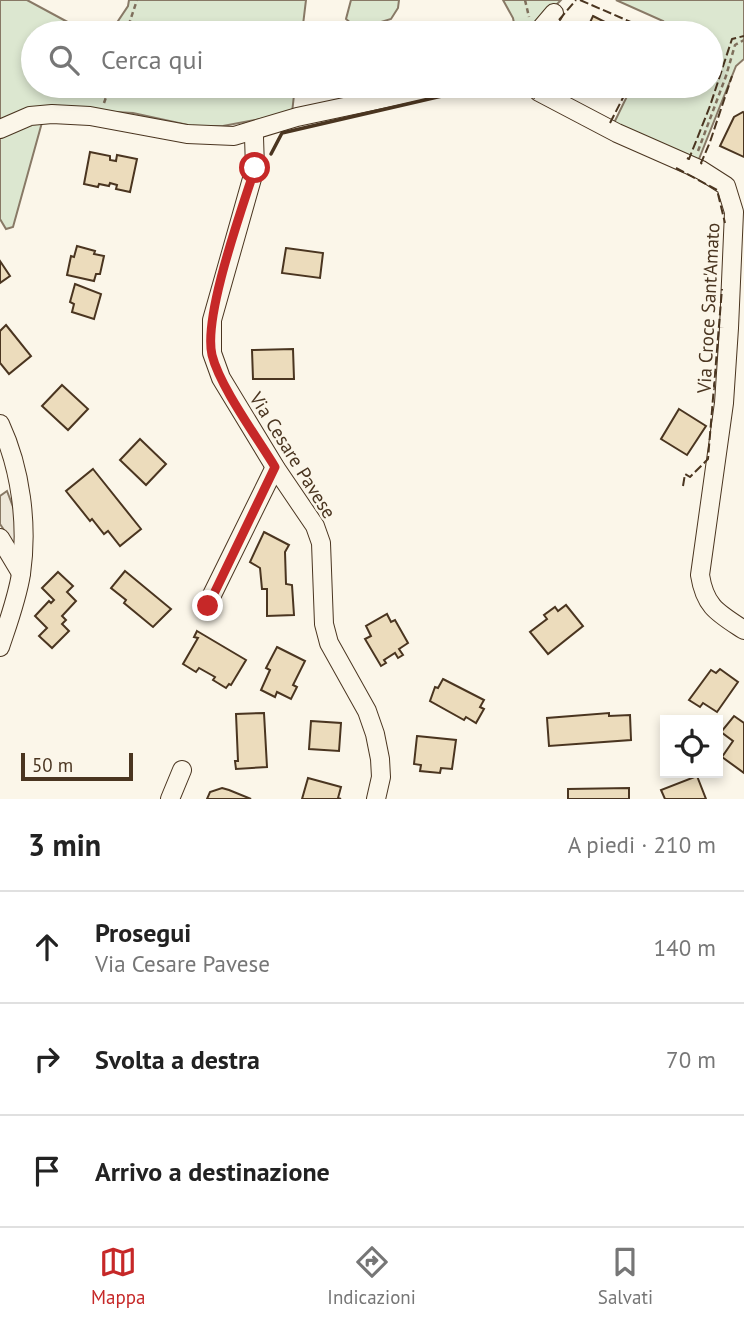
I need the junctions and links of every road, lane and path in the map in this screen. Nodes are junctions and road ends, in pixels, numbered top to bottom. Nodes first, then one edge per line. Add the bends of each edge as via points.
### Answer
1 (137, 0) edge
2 (554, 13) dead end
3 (130, 21) edge
4 (547, 21) edge
5 (744, 40) edge
6 (723, 81) edge
7 (386, 98) edge
8 (550, 98) edge
9 (717, 98) edge
10 (0, 129) edge
11 (249, 132) junction
12 (691, 166) junction
13 (0, 424) edge
14 (275, 467) junction
15 (0, 538) edge
16 (21, 573) junction
17 (208, 606) dead end
18 (744, 630) edge
19 (0, 647) edge
20 (182, 770) dead end
21 (170, 799) edge
22 (376, 799) edge

1 - 3 path
2 - 4 street
5 - 6 path via 735,45
7 - 11 street
8 - 12 street, Via Croce Sant'Amato
9 - 12 path
10 - 11 street via 30,116 52,114 90,116 187,134 234,136
11 - 14 street, Via Cesare Pavese via 254,138 255,168 212,320 212,354 221,378
12 - 18 street, Via Croce Sant'Amato via 726,186 734,212 724,403 700,575 709,604
13 - 16 street via 23,507
14 - 17 street
14 - 22 street, Via Cesare Pavese via 315,526 321,543 324,624 375,734 381,777
15 - 16 street
16 - 19 street
20 - 21 street

